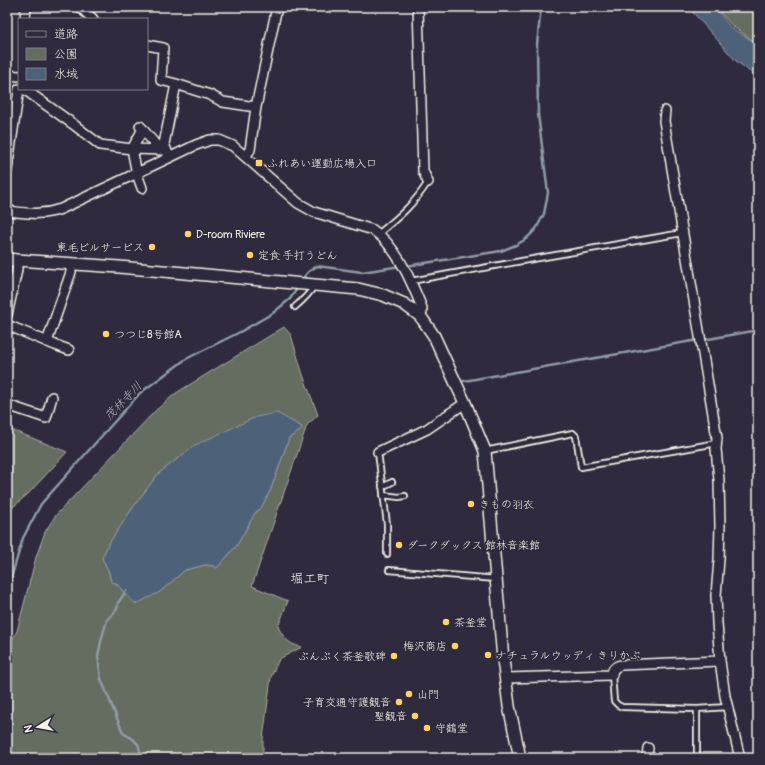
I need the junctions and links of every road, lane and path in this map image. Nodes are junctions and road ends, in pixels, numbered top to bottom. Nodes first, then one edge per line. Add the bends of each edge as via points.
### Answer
1 (26, 7) edge
2 (80, 7) edge
3 (278, 7) edge
4 (418, 7) edge
5 (25, 18) edge
6 (91, 18) edge
7 (148, 45) edge
8 (7, 75) edge
9 (18, 76) edge
10 (176, 84) junction
11 (19, 90) edge
12 (25, 90) edge
13 (256, 107) junction
14 (665, 112) dead end
15 (132, 149) junction
16 (165, 152) junction
17 (245, 156) junction
18 (7, 170) edge
19 (136, 174) junction
20 (428, 182) joint
21 (142, 188) dead end
22 (7, 211) edge
23 (682, 233) junction
24 (378, 234) junction
25 (12, 259) edge
26 (71, 264) junction
27 (410, 279) junction
28 (315, 285) junction
29 (295, 307) dead end
30 (7, 314) edge
31 (419, 315) junction
32 (7, 325) edge
33 (47, 342) junction
34 (69, 350) dead end
35 (52, 397) dead end
36 (465, 403) junction
37 (7, 406) edge
38 (717, 442) junction
39 (485, 451) junction
40 (378, 452) joint
41 (392, 482) dead end
42 (382, 487) junction
43 (383, 495) junction
44 (405, 496) dead end
45 (387, 554) dead end
46 (389, 570) dead end
47 (496, 579) junction
48 (720, 661) junction
49 (612, 675) junction
50 (506, 678) junction
51 (727, 707) junction
52 (697, 709) junction
53 (520, 758) edge
54 (698, 758) edge
55 (740, 758) edge

1 - 5 street
2 - 6 street
3 - 13 street
4 - 20 street via 424,171
7 - 10 street via 163,48 161,80
8 - 9 street
10 - 13 street via 223,102
10 - 16 street via 164,144
11 - 18 street
12 - 15 street via 100,145
13 - 17 street via 250,150
14 - 23 street via 664,121
15 - 16 street
15 - 16 street via 141,127
15 - 19 street
16 - 17 street via 219,140
16 - 19 street
17 - 24 street via 306,208 373,230
19 - 21 street
19 - 22 street via 50,213
20 - 24 lane via 413,203
23 - 27 lane
23 - 38 street
24 - 27 street via 398,258
25 - 26 street
25 - 30 street via 17,270
26 - 28 street
26 - 33 street via 71,272
27 - 31 street via 422,308
28 - 29 lane
28 - 31 street via 358,289 383,295 404,304
31 - 36 street via 434,336
32 - 33 street
33 - 34 street
35 - 37 street via 46,418
36 - 39 street
36 - 40 street via 427,429
38 - 39 lane via 582,467 573,432
38 - 48 street via 720,526 716,595
39 - 47 street
40 - 42 lane
41 - 42 lane
42 - 43 lane
43 - 44 lane
43 - 45 lane via 387,524
46 - 47 lane
47 - 50 street
48 - 49 street via 621,664 616,666
48 - 51 street
49 - 50 street
49 - 52 lane via 614,701 622,707
50 - 53 street
51 - 52 lane
51 - 55 street
52 - 54 lane

